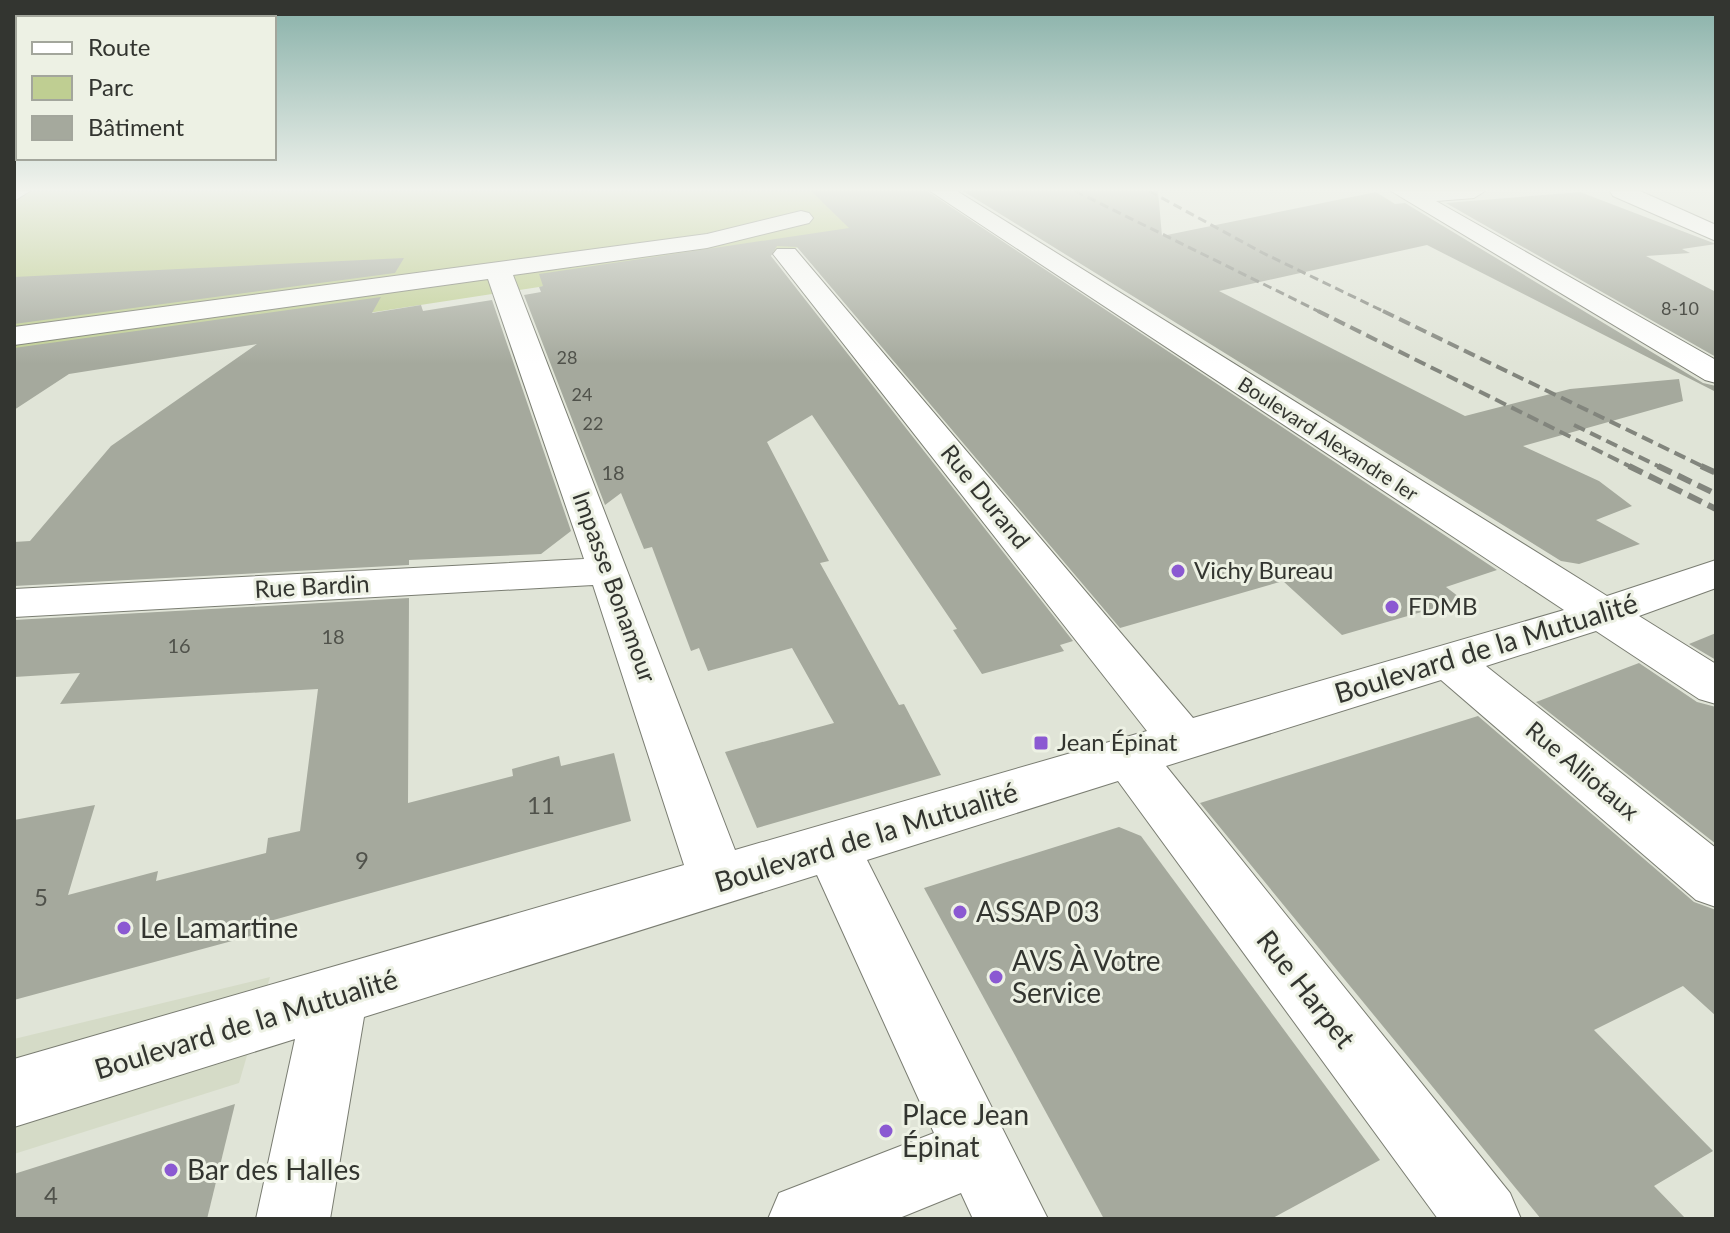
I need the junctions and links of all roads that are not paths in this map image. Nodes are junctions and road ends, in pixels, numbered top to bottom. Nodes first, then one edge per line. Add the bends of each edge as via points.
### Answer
1 (668, 249) edge
2 (1031, 249) edge
3 (1500, 249) edge
4 (786, 254) dead end
5 (502, 281) junction
6 (14, 336) edge
7 (1716, 373) edge
8 (609, 571) junction
9 (1716, 573) edge
10 (14, 603) edge
11 (1602, 614) junction
12 (1449, 661) junction
13 (1716, 687) edge
14 (1156, 749) junction
15 (832, 847) junction
16 (1716, 882) edge
17 (719, 883) junction
18 (336, 996) junction
19 (14, 1093) edge
20 (978, 1151) junction
21 (293, 1219) edge
22 (805, 1219) edge
23 (1011, 1219) edge
24 (1484, 1219) edge

1 - 5 street
2 - 11 street, Boulevard Alexandre Ier
3 - 7 street
4 - 14 street, Rue Durand
5 - 6 street
5 - 8 street, Impasse Bonamour
8 - 10 street, Rue Bardin
8 - 17 street, Impasse Bonamour
9 - 11 street, Boulevard de la Mutualité
11 - 12 street, Boulevard de la Mutualité
11 - 13 street, Boulevard Alexandre Ier
12 - 14 street, Boulevard de la Mutualité
12 - 16 street, Rue Alliotaux
14 - 15 street, Boulevard de la Mutualité
14 - 24 street, Rue Harpet
15 - 17 street, Boulevard de la Mutualité
15 - 20 street
17 - 18 street, Boulevard de la Mutualité
18 - 19 street, Boulevard de la Mutualité
18 - 21 street
20 - 22 street
20 - 23 street

